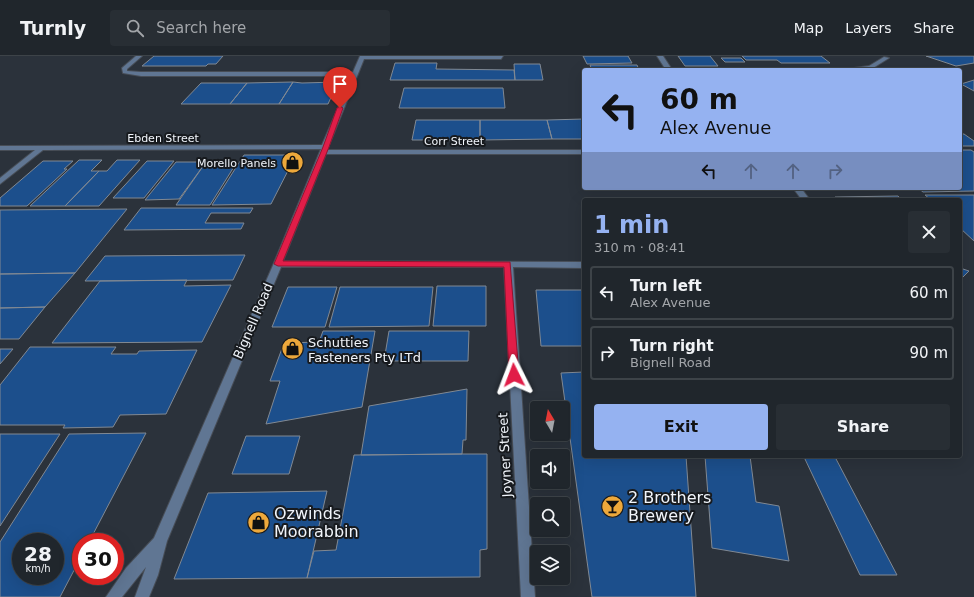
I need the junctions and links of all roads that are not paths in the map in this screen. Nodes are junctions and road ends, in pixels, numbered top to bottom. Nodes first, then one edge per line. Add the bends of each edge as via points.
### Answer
1 (139, 56) edge
2 (660, 56) edge
3 (362, 57) edge
4 (501, 57) dead end
5 (886, 58) dead end
6 (668, 68) edge
7 (865, 68) edge
8 (355, 74) junction
9 (0, 148) edge
10 (41, 148) junction
11 (325, 149) junction
12 (582, 152) edge
13 (0, 182) edge
14 (278, 264) junction
15 (508, 264) junction
16 (582, 264) edge
17 (160, 541) junction
18 (113, 597) edge
19 (142, 597) edge
20 (528, 597) edge

1 - 8 street via 124,69 125,72
2 - 6 street
3 - 4 street
3 - 8 street, Bignell Road
5 - 7 street
8 - 11 street, Bignell Road
9 - 10 street, Ebden Street
10 - 11 street, Ebden Street
10 - 13 street
11 - 12 street, Corr Street
11 - 14 street, Bignell Road
14 - 15 street
14 - 17 street, Bignell Road
15 - 16 street
15 - 20 street, Joyner Street
17 - 18 street, Bignell Road
17 - 19 street, Bignell Road

